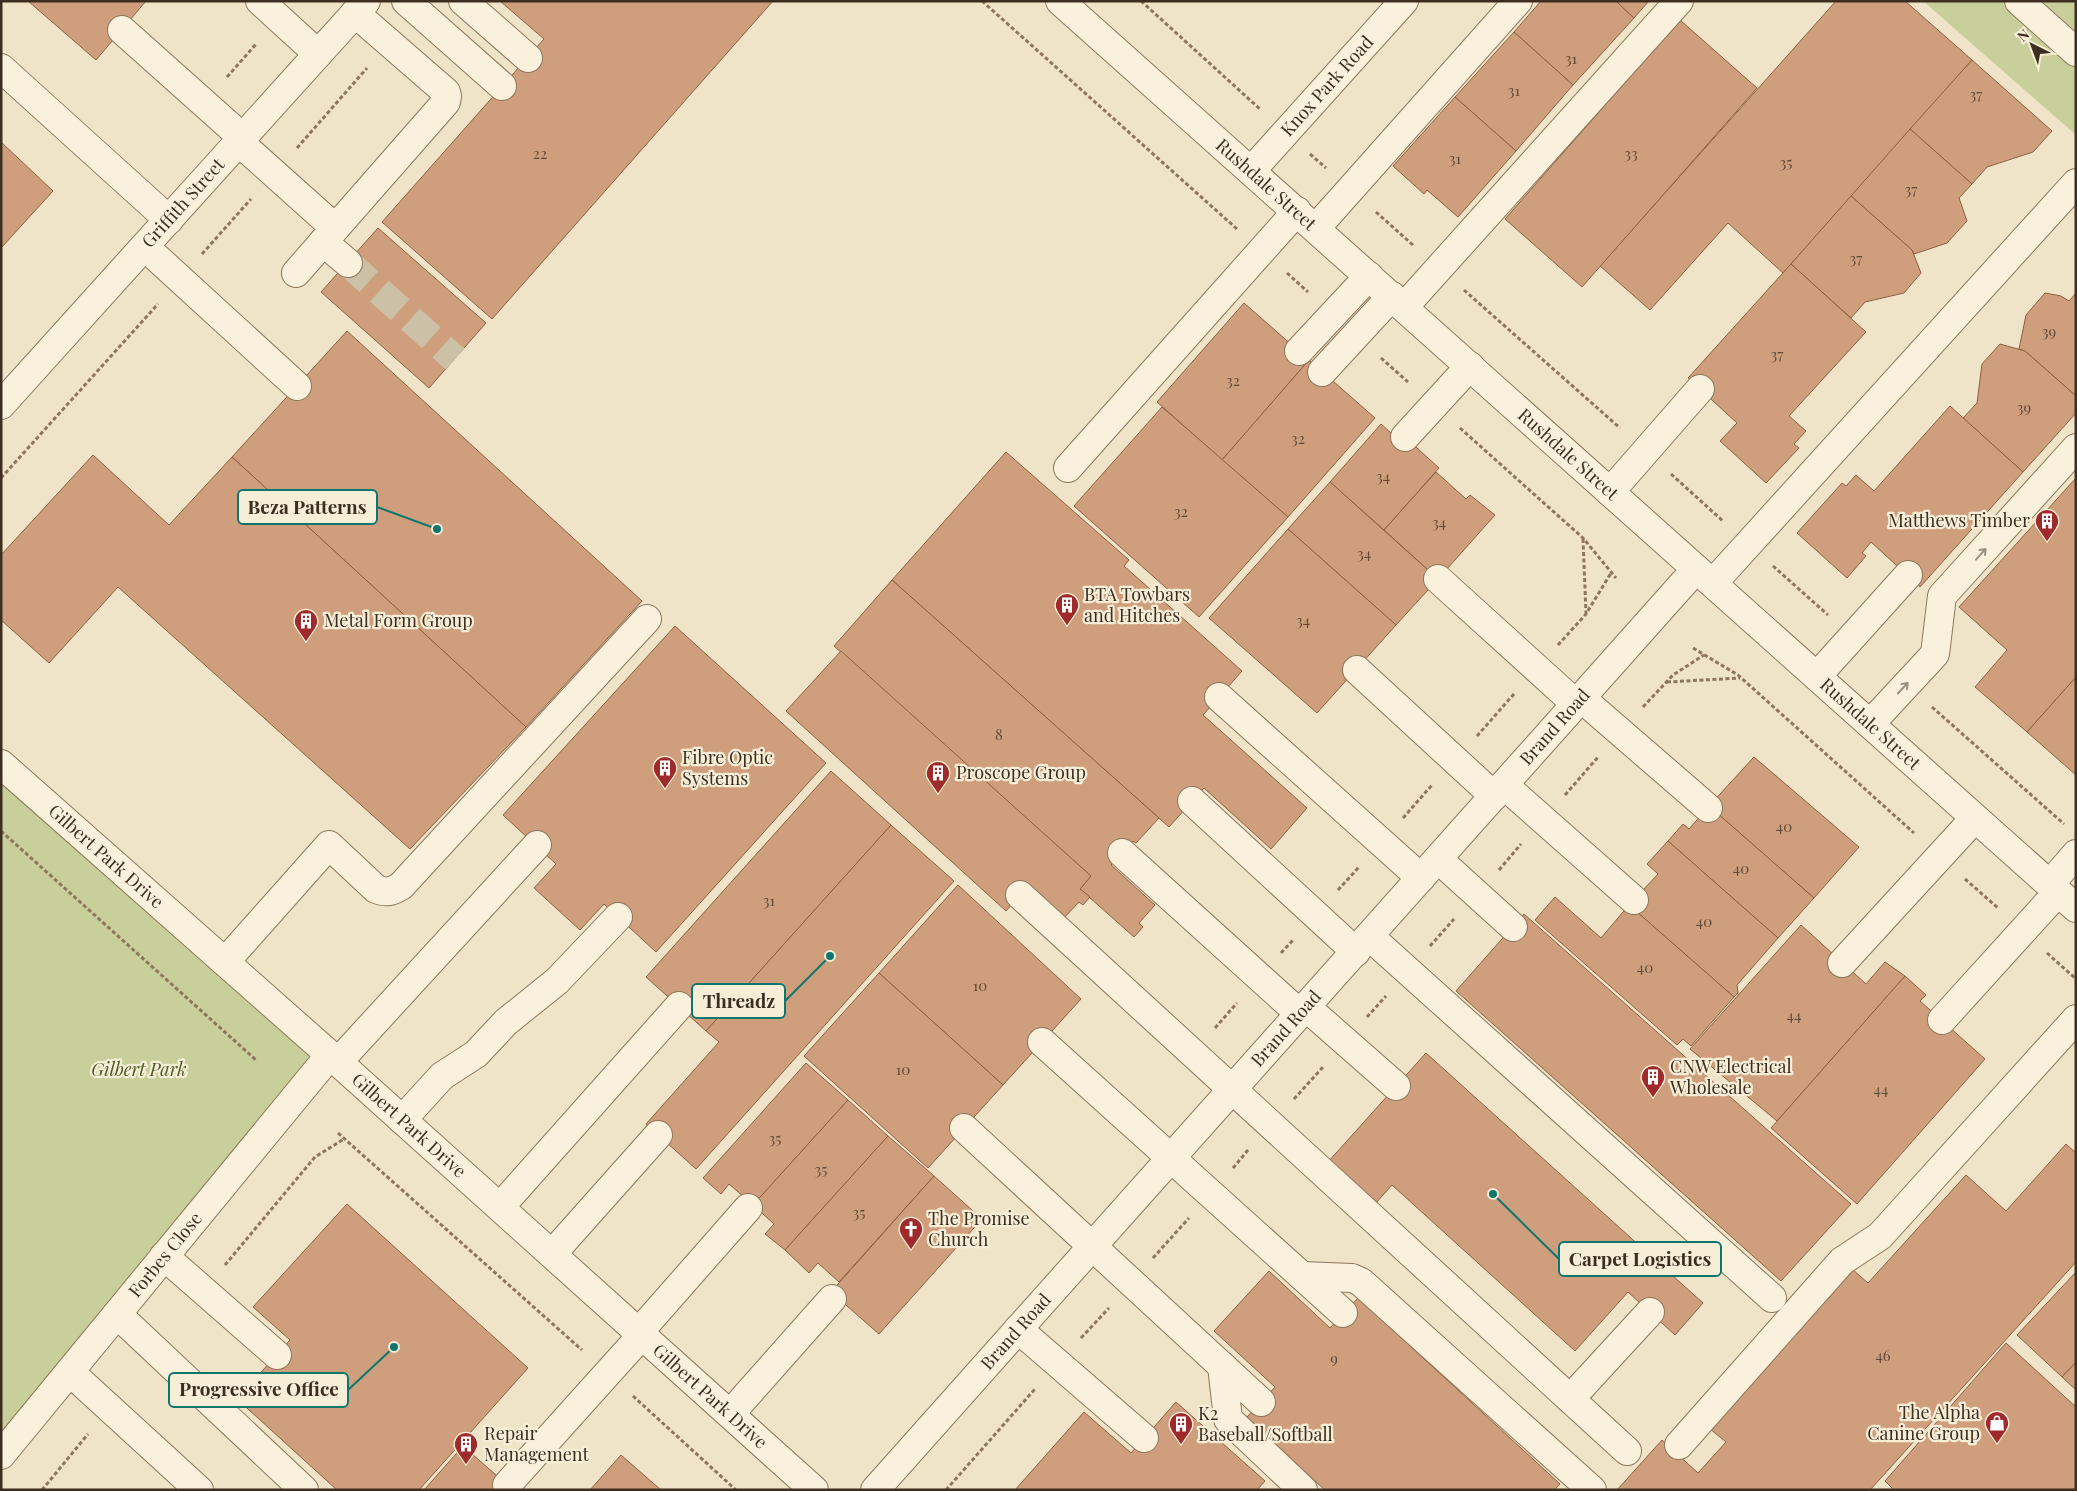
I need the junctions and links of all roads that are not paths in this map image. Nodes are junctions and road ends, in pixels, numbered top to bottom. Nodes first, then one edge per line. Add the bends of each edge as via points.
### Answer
1 (406, 1) edge
2 (464, 1) edge
3 (1060, 1) edge
4 (1404, 1) edge
5 (1518, 1) edge
6 (1678, 1) edge
7 (2019, 1) edge
8 (360, 7) edge
9 (269, 10) edge
10 (122, 30) dead end
11 (2076, 52) edge
12 (318, 54) junction
13 (528, 58) dead end
14 (1, 68) edge
15 (502, 86) dead end
16 (241, 140) junction
17 (1251, 170) junction
18 (2076, 183) edge
19 (169, 220) junction
20 (1306, 220) junction
21 (329, 235) junction
22 (145, 247) junction
23 (348, 263) tunnel mouth
24 (296, 272) dead end
25 (1369, 276) junction
26 (1398, 302) junction
27 (1299, 352) dead end
28 (1470, 366) junction
29 (1322, 372) dead end
30 (297, 386) dead end
31 (1700, 389) dead end
32 (1, 405) edge
33 (1405, 437) dead end
34 (2076, 448) edge
35 (1068, 468) dead end
36 (1610, 492) junction
37 (1908, 575) dead end
38 (1704, 576) junction
39 (1438, 579) dead end
40 (647, 618) dead end
41 (1357, 670) dead end
42 (1817, 676) junction
43 (1219, 697) dead end
44 (1579, 701) junction
45 (1870, 724) junction
46 (1, 764) edge
47 (1499, 790) junction
48 (1192, 801) dead end
49 (1708, 808) dead end
50 (1975, 818) junction
51 (537, 846) dead end
52 (1122, 853) dead end
53 (2076, 854) edge
54 (1429, 868) junction
55 (1020, 895) dead end
56 (2061, 895) edge
57 (1634, 900) dead end
58 (618, 917) dead end
59 (1513, 927) dead end
60 (1362, 944) junction
61 (224, 962) junction
62 (1842, 963) dead end
63 (679, 1006) dead end
64 (1303, 1010) junction
65 (2076, 1018) edge
66 (1942, 1020) dead end
67 (1042, 1042) dead end
68 (334, 1059) junction
69 (1396, 1086) dead end
70 (1232, 1090) junction
71 (402, 1120) junction
72 (964, 1128) dead end
73 (658, 1135) dead end
74 (1171, 1157) junction
75 (500, 1207) junction
76 (748, 1208) dead end
77 (1092, 1245) junction
78 (552, 1254) junction
79 (164, 1256) junction
80 (1302, 1276) junction
81 (1772, 1298) dead end
82 (832, 1299) dead end
83 (1650, 1312) dead end
84 (1343, 1313) dead end
85 (117, 1314) junction
86 (1018, 1329) junction
87 (641, 1334) junction
88 (277, 1355) dead end
89 (1222, 1366) junction
90 (70, 1372) junction
91 (1570, 1399) junction
92 (1262, 1402) dead end
93 (730, 1414) junction
94 (1144, 1438) dead end
95 (1679, 1445) dead end
96 (1627, 1450) dead end
97 (1, 1455) edge
98 (507, 1485) dead end
99 (199, 1490) edge
100 (304, 1490) edge
101 (814, 1490) edge
102 (875, 1490) edge
103 (1303, 1490) edge
104 (1592, 1490) edge

1 - 15 street
2 - 13 street
3 - 17 street, Rushdale Street
4 - 17 street, Knox Park Road
5 - 20 street via 1350,189
6 - 26 street via 1439,268
7 - 11 street
8 - 12 street, Griffith Street
8 - 21 street via 390,43 446,92 447,98
9 - 12 street
10 - 16 street
12 - 16 street, Griffith Street
14 - 19 street
16 - 19 street, Griffith Street
16 - 21 street
17 - 20 street, Rushdale Street
18 - 38 street, Brand Road via 1748,544
19 - 22 street, Griffith Street
20 - 25 street, Rushdale Street
20 - 35 street via 1262,251
21 - 23 street
21 - 24 street
22 - 30 street
22 - 32 street, Griffith Street
25 - 26 street, Rushdale Street
25 - 27 street
26 - 28 street, Rushdale Street
26 - 29 street via 1356,336
28 - 33 street
28 - 36 street, Rushdale Street
31 - 36 street
45 -> 34 street via 1935,654 1942,596
36 - 38 street, Rushdale Street
37 - 42 street
38 - 42 street, Rushdale Street
38 - 44 street, Brand Road
39 - 44 street
40 - 61 street via 401,886 385,893 376,889 329,845
41 - 47 street
42 - 45 street, Rushdale Street
43 - 54 street
44 - 47 street, Brand Road
44 - 49 street
45 - 50 street, Rushdale Street
46 - 61 street, Gilbert Park Drive
47 - 54 street, Brand Road
47 - 57 street
48 - 60 street
50 - 56 street, Rushdale Street
50 - 62 street
51 - 68 street, Forbes Close
52 - 64 street
53 - 56 street
54 - 59 street
54 - 60 street, Brand Road
55 - 70 street
56 - 66 street via 2023,930
58 - 71 street via 557,982 501,1027 476,1054 442,1076
60 - 64 street, Brand Road
60 - 81 street
61 - 68 street, Gilbert Park Drive
63 - 75 street
64 - 69 street
64 - 70 street, Brand Road
65 - 95 street via 1880,1236 1842,1261
67 - 74 street
68 - 71 street, Gilbert Park Drive
68 - 79 street, Forbes Close
70 - 74 street, Brand Road
70 - 91 street
71 - 75 street, Gilbert Park Drive
72 - 77 street
73 - 78 street
74 - 77 street, Brand Road
74 - 80 street
75 - 78 street, Gilbert Park Drive
76 - 87 street
77 - 86 street, Brand Road
77 - 89 street
78 - 87 street, Gilbert Park Drive
79 - 85 street, Forbes Close
79 - 88 street
80 - 84 street
80 - 104 street via 1352,1278 1361,1282
82 - 93 street
83 - 91 street
85 - 90 street, Forbes Close
85 - 100 street
86 - 94 street
86 - 102 street, Brand Road
87 - 93 street, Gilbert Park Drive
87 - 98 street
89 - 92 street
89 - 103 street via 1228,1420
90 - 97 street, Forbes Close
90 - 99 street
91 - 96 street
93 - 101 street, Gilbert Park Drive

